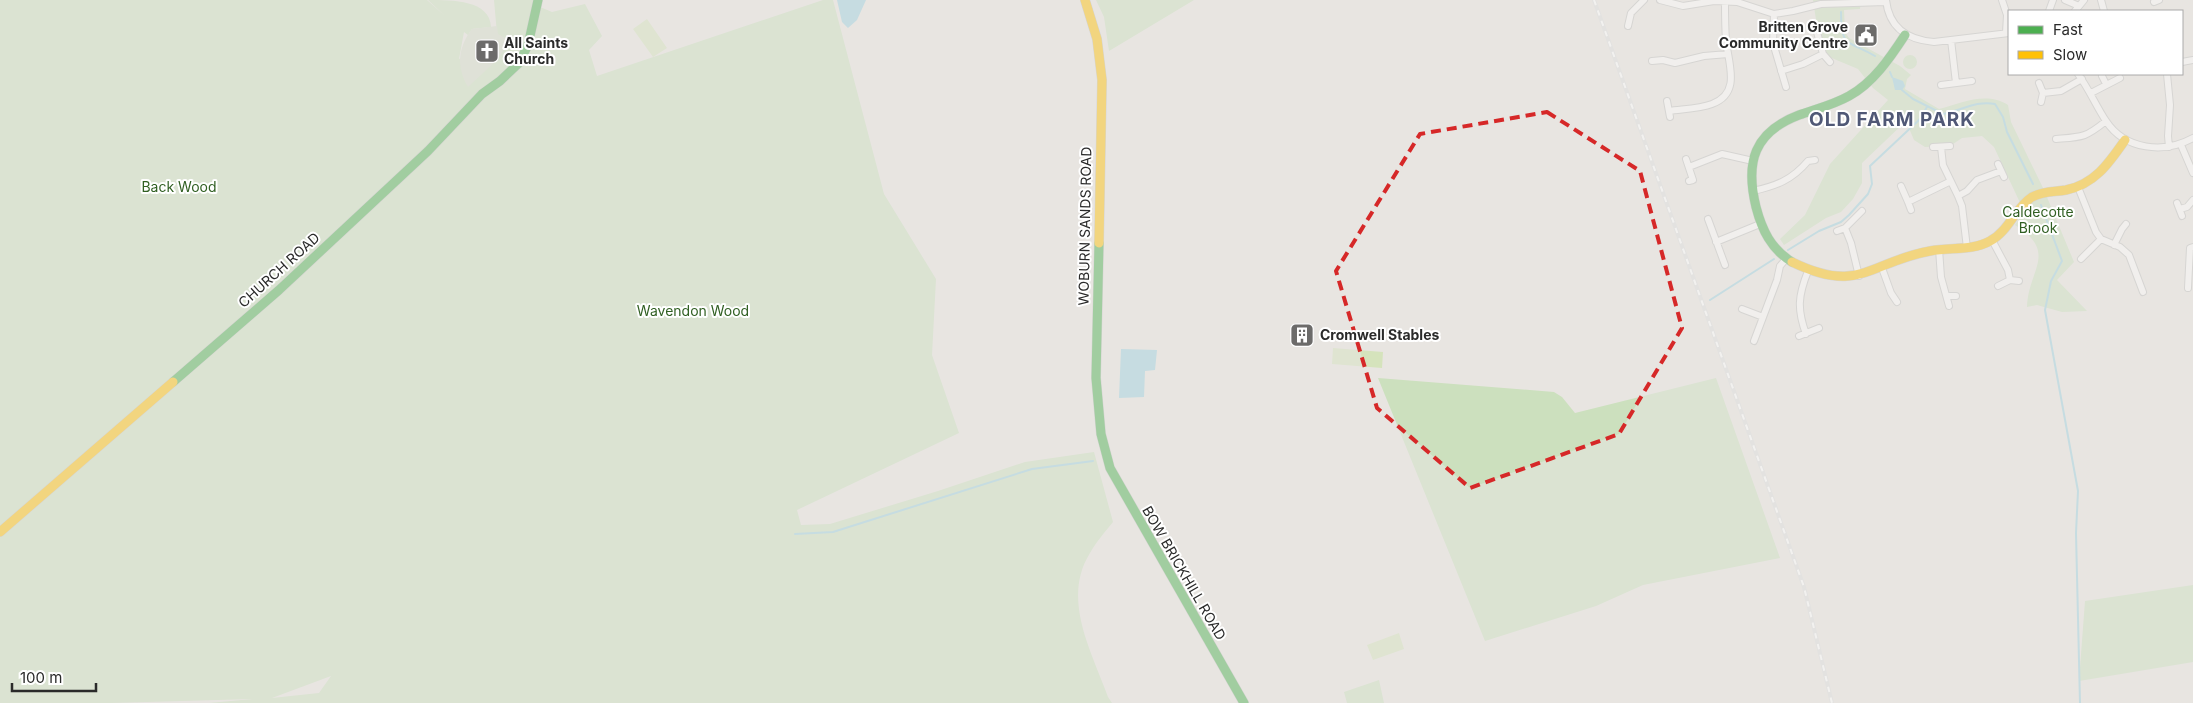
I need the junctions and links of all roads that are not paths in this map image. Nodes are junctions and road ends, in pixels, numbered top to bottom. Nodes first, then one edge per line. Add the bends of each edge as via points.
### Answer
1 (538, 0) edge
2 (1086, 0) edge
3 (1644, 0) edge
4 (1660, 0) edge
5 (2002, 0) edge
6 (2065, 0) edge
7 (2084, 0) edge
8 (1725, 1) edge
9 (1886, 1) edge
10 (1701, 2) edge
11 (1751, 3) edge
12 (2077, 9) edge
13 (1774, 14) junction
14 (1815, 25) dead end
15 (1628, 26) dead end
16 (2008, 33) edge
17 (1905, 35) junction
18 (1951, 40) junction
19 (1728, 54) junction
20 (1823, 54) junction
21 (1652, 61) dead end
22 (1830, 62) dead end
23 (1782, 71) junction
24 (2167, 75) edge
25 (2080, 76) edge
26 (2102, 76) dead end
27 (2120, 78) dead end
28 (1972, 81) dead end
29 (1956, 83) junction
30 (1941, 84) dead end
31 (2039, 84) dead end
32 (2106, 84) junction
33 (1786, 87) dead end
34 (2043, 93) junction
35 (2091, 93) junction
36 (1667, 100) dead end
37 (2041, 102) dead end
38 (2106, 121) junction
39 (2065, 130) dead end
40 (2056, 138) dead end
41 (2065, 138) junction
42 (2193, 138) edge
43 (2125, 140) junction
44 (2182, 145) junction
45 (1950, 146) dead end
46 (1933, 147) dead end
47 (1941, 147) junction
48 (2169, 147) junction
49 (1686, 159) dead end
50 (1753, 160) junction
51 (1816, 160) dead end
52 (1689, 167) junction
53 (1801, 170) junction
54 (2001, 171) dead end
55 (2193, 173) edge
56 (1807, 176) dead end
57 (1689, 181) dead end
58 (1950, 182) junction
59 (1901, 186) dead end
60 (2078, 187) junction
61 (1752, 191) junction
62 (1958, 196) junction
63 (2193, 200) edge
64 (1908, 202) junction
65 (1862, 210) dead end
66 (1911, 210) dead end
67 (2180, 210) dead end
68 (1708, 219) dead end
69 (1760, 224) junction
70 (2126, 224) dead end
71 (1845, 228) junction
72 (1837, 230) dead end
73 (2101, 239) junction
74 (1992, 240) junction
75 (1716, 242) junction
76 (2114, 245) junction
77 (2188, 247) edge
78 (1967, 248) junction
79 (1939, 249) junction
80 (1786, 259) junction
81 (2081, 259) dead end
82 (1725, 265) dead end
83 (1882, 268) junction
84 (1808, 271) junction
85 (1859, 276) junction
86 (2010, 280) junction
87 (2019, 281) dead end
88 (2140, 285) junction
89 (1998, 286) dead end
90 (2132, 288) dead end
91 (2188, 288) dead end
92 (2143, 292) dead end
93 (1947, 296) junction
94 (1956, 296) dead end
95 (1897, 302) dead end
96 (1949, 306) dead end
97 (1742, 309) dead end
98 (1762, 318) junction
99 (1819, 328) dead end
100 (1806, 334) junction
101 (1799, 336) dead end
102 (1754, 341) dead end
103 (1106, 454) joint
104 (0, 532) edge
105 (1244, 703) edge

1 - 104 street, CHURCH ROAD via 528,45 519,63 475,101 417,162 279,290
2 - 103 street, WOBURN SANDS ROAD via 1096,29 1102,80 1096,378
3 - 15 street via 1631,14
4 - 10 street via 1683,6
5 - 16 street
6 - 12 street
7 - 12 street
8 - 10 street
8 - 11 street
8 - 19 street
9 - 13 street via 1821,4
9 - 17 street via 1891,20
11 - 13 street
13 - 23 street via 1773,43
14 - 20 street
16 - 18 street
17 - 18 street via 1922,42
17 - 50 street via 1878,72 1860,89 1782,122 1762,140
18 - 29 street
19 - 21 street via 1704,56 1675,66 1663,60
19 - 36 street via 1733,75 1723,98 1669,114
20 - 22 street
20 - 23 street
23 - 33 street
24 - 48 street
25 - 34 street via 2061,91
25 - 35 street
26 - 32 street
27 - 32 street
28 - 29 street
29 - 30 street
31 - 34 street
32 - 35 street
34 - 37 street
35 - 38 street
38 - 41 street via 2085,136
38 - 43 street
39 - 41 street
40 - 41 street
42 - 44 street
43 - 48 street via 2146,148
43 - 60 street via 2097,177
44 - 48 street
44 - 55 street
45 - 47 street
46 - 47 street
47 - 58 street via 1943,166
49 - 52 street
50 - 52 street via 1722,154
50 - 61 street
51 - 53 street via 1808,161
52 - 57 street via 1693,180
53 - 56 street
53 - 61 street via 1783,183
54 - 62 street via 1976,180
58 - 62 street
58 - 64 street
59 - 64 street
60 - 73 street
60 - 74 street via 2033,197
61 - 69 street
62 - 78 street
63 - 67 street
64 - 66 street
65 - 71 street
68 - 75 street
69 - 75 street
69 - 80 street
70 - 76 street
71 - 72 street
71 - 85 street
73 - 76 street
73 - 81 street
74 - 78 street
74 - 86 street
75 - 82 street
76 - 88 street via 2128,255
77 - 91 street
78 - 79 street
79 - 83 street
79 - 93 street via 1941,277
80 - 84 street
80 - 98 street via 1780,266
83 - 85 street
83 - 95 street via 1887,294
84 - 85 street via 1836,279
84 - 100 street via 1800,292 1799,306
86 - 87 street
86 - 89 street
88 - 90 street
88 - 92 street
93 - 94 street
93 - 96 street
97 - 98 street
98 - 102 street
99 - 100 street
100 - 101 street
103 - 105 street, BOW BRICKHILL ROAD via 1132,510

